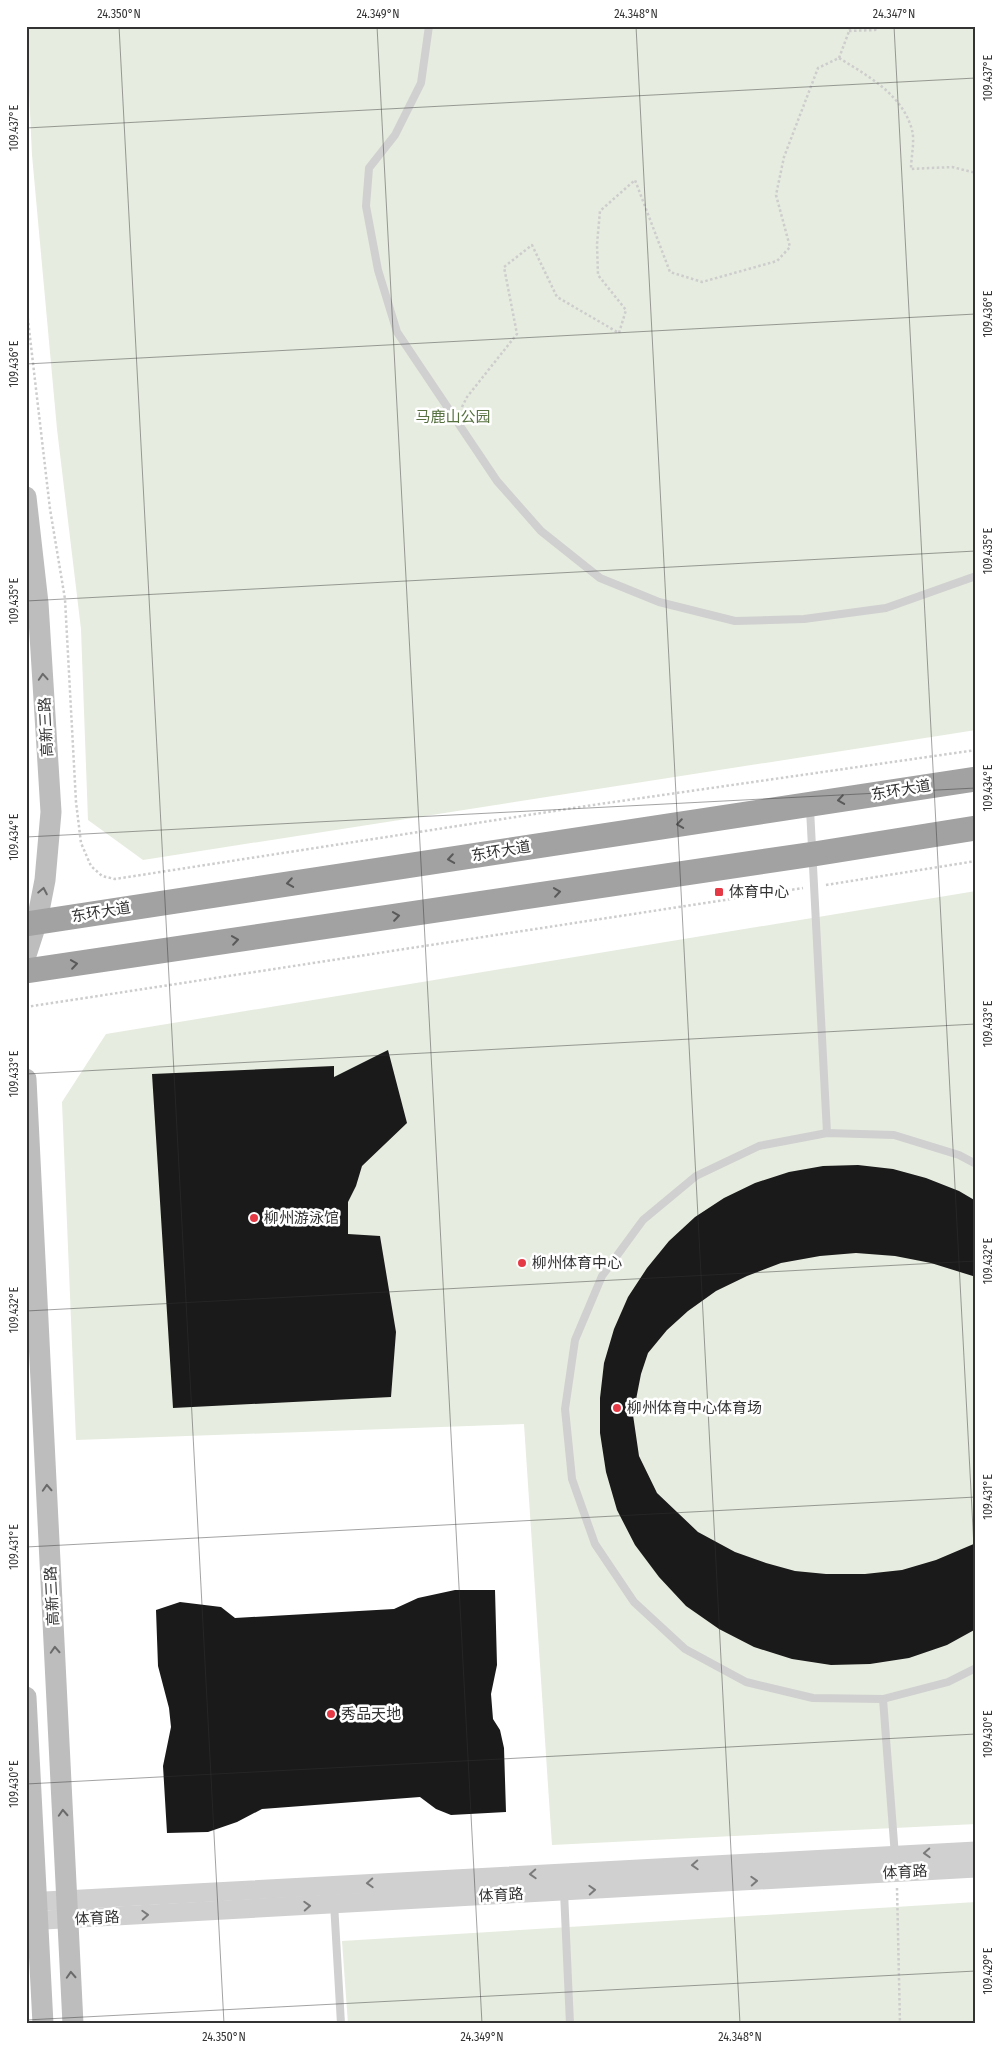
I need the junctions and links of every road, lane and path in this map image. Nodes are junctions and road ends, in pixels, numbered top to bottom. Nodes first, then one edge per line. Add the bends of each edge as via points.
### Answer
1 (429, 26) edge
2 (851, 26) edge
3 (880, 26) edge
4 (849, 30) junction
5 (839, 58) junction
6 (976, 173) edge
7 (26, 302) edge
8 (455, 419) junction
9 (26, 497) edge
10 (976, 576) edge
11 (976, 750) edge
12 (976, 779) edge
13 (810, 804) junction
14 (976, 828) edge
15 (814, 854) junction
16 (976, 861) edge
17 (815, 886) junction
18 (32, 923) edge
19 (26, 955) edge
20 (26, 971) edge
21 (26, 1007) edge
22 (26, 1079) edge
23 (827, 1132) junction
24 (976, 1164) edge
25 (976, 1668) edge
26 (26, 1697) edge
27 (883, 1699) junction
28 (976, 1851) edge
29 (896, 1864) junction
30 (976, 1868) edge
31 (333, 1885) junction
32 (564, 1892) junction
33 (334, 1905) junction
34 (68, 1909) junction
35 (32, 1911) edge
36 (43, 2024) edge
37 (73, 2024) edge
38 (341, 2024) edge
39 (570, 2024) edge
40 (900, 2024) edge

1 - 8 lane via 421,84 395,135 369,168 366,206 378,270 397,332
2 - 4 path
3 - 4 path via 875,30
4 - 5 path
5 - 6 path via 872,79 898,102 912,131 910,169 952,167
5 - 8 path via 818,68 784,157 776,196 790,247 777,261 702,282 670,272 635,180 600,211 596,244 598,275 626,310 619,333 558,297 532,245 504,267 516,334 467,397
7 - 11 path via 50,509 65,599 81,842 91,866 102,876 115,879
8 - 10 lane via 497,482 541,531 600,578 660,602 735,621 804,619 886,608
18 -> 9 main road, 高新三路 via 46,871 51,812 38,604
12 -> 13 highway, 东环大道
13 - 15 lane
13 -> 18 highway, 东环大道
14 - 15 highway
15 - 17 lane
20 -> 15 highway
16 - 17 path
17 - 21 path
17 - 23 lane
18 - 19 main road, 高新三路
34 -> 22 main road, 高新三路
23 - 24 lane via 894,1135 958,1154
23 - 27 lane via 750,1150 696,1176 643,1220 602,1276 575,1340 565,1409 572,1478 595,1544 634,1602 685,1649 746,1682 814,1698
25 - 27 lane via 948,1682
26 - 35 main road
27 - 29 lane
28 -> 29 street, 体育路
29 - 30 street, 体育路
29 -> 31 street, 体育路
32 -> 29 street, 体育路
29 - 40 path
31 - 33 lane
31 - 34 street, 体育路
32 - 33 street, 体育路
32 - 39 lane
34 -> 33 street, 体育路
33 - 38 lane
34 - 35 street, 体育路
37 -> 34 main road, 高新三路
35 - 36 main road

